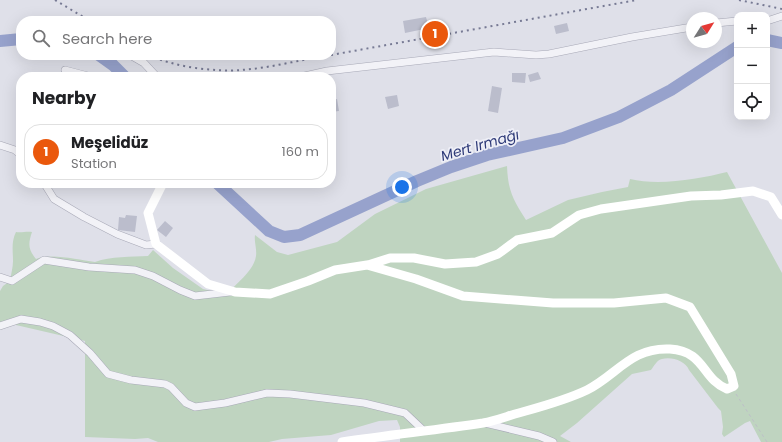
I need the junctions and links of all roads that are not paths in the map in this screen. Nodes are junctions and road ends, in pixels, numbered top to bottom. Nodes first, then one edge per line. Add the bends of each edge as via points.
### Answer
1 (782, 16) edge
2 (770, 20) edge
3 (734, 21) edge
4 (722, 22) edge
5 (686, 28) edge
6 (139, 60) edge
7 (65, 70) dead end
8 (73, 72) edge
9 (152, 72) edge
10 (322, 72) edge
11 (0, 145) edge
12 (16, 151) edge
13 (47, 188) edge
14 (160, 188) edge
15 (782, 215) edge
16 (156, 244) junction
17 (366, 265) junction
18 (0, 276) edge
19 (235, 292) junction
20 (0, 326) edge
21 (485, 423) junction
22 (423, 430) junction
23 (342, 442) edge
24 (553, 442) edge

1 - 2 street
3 - 4 street
5 - 10 street via 549,54 494,52
6 - 9 street
7 - 8 street
11 - 12 street
13 - 16 street via 54,199 117,234 146,245
14 - 16 street via 148,212
15 - 17 street via 771,197 753,191 690,196 601,209 579,215 552,232 517,240 498,254 476,262 445,264 414,258 390,258
16 - 19 street via 208,284
17 - 19 street via 334,270 308,282 270,294
17 - 21 street via 463,296 553,303 666,298 690,307 731,374 734,386 727,389 719,386 694,356 683,351 651,350 621,365 587,390 554,403
18 - 19 street via 12,281 44,260 135,270 195,296
20 - 22 street via 21,318 53,326 70,335 108,374 164,384 171,387 186,403 195,407 267,393 290,394 364,402 405,413
21 - 22 street
21 - 24 street via 539,436
22 - 23 street

